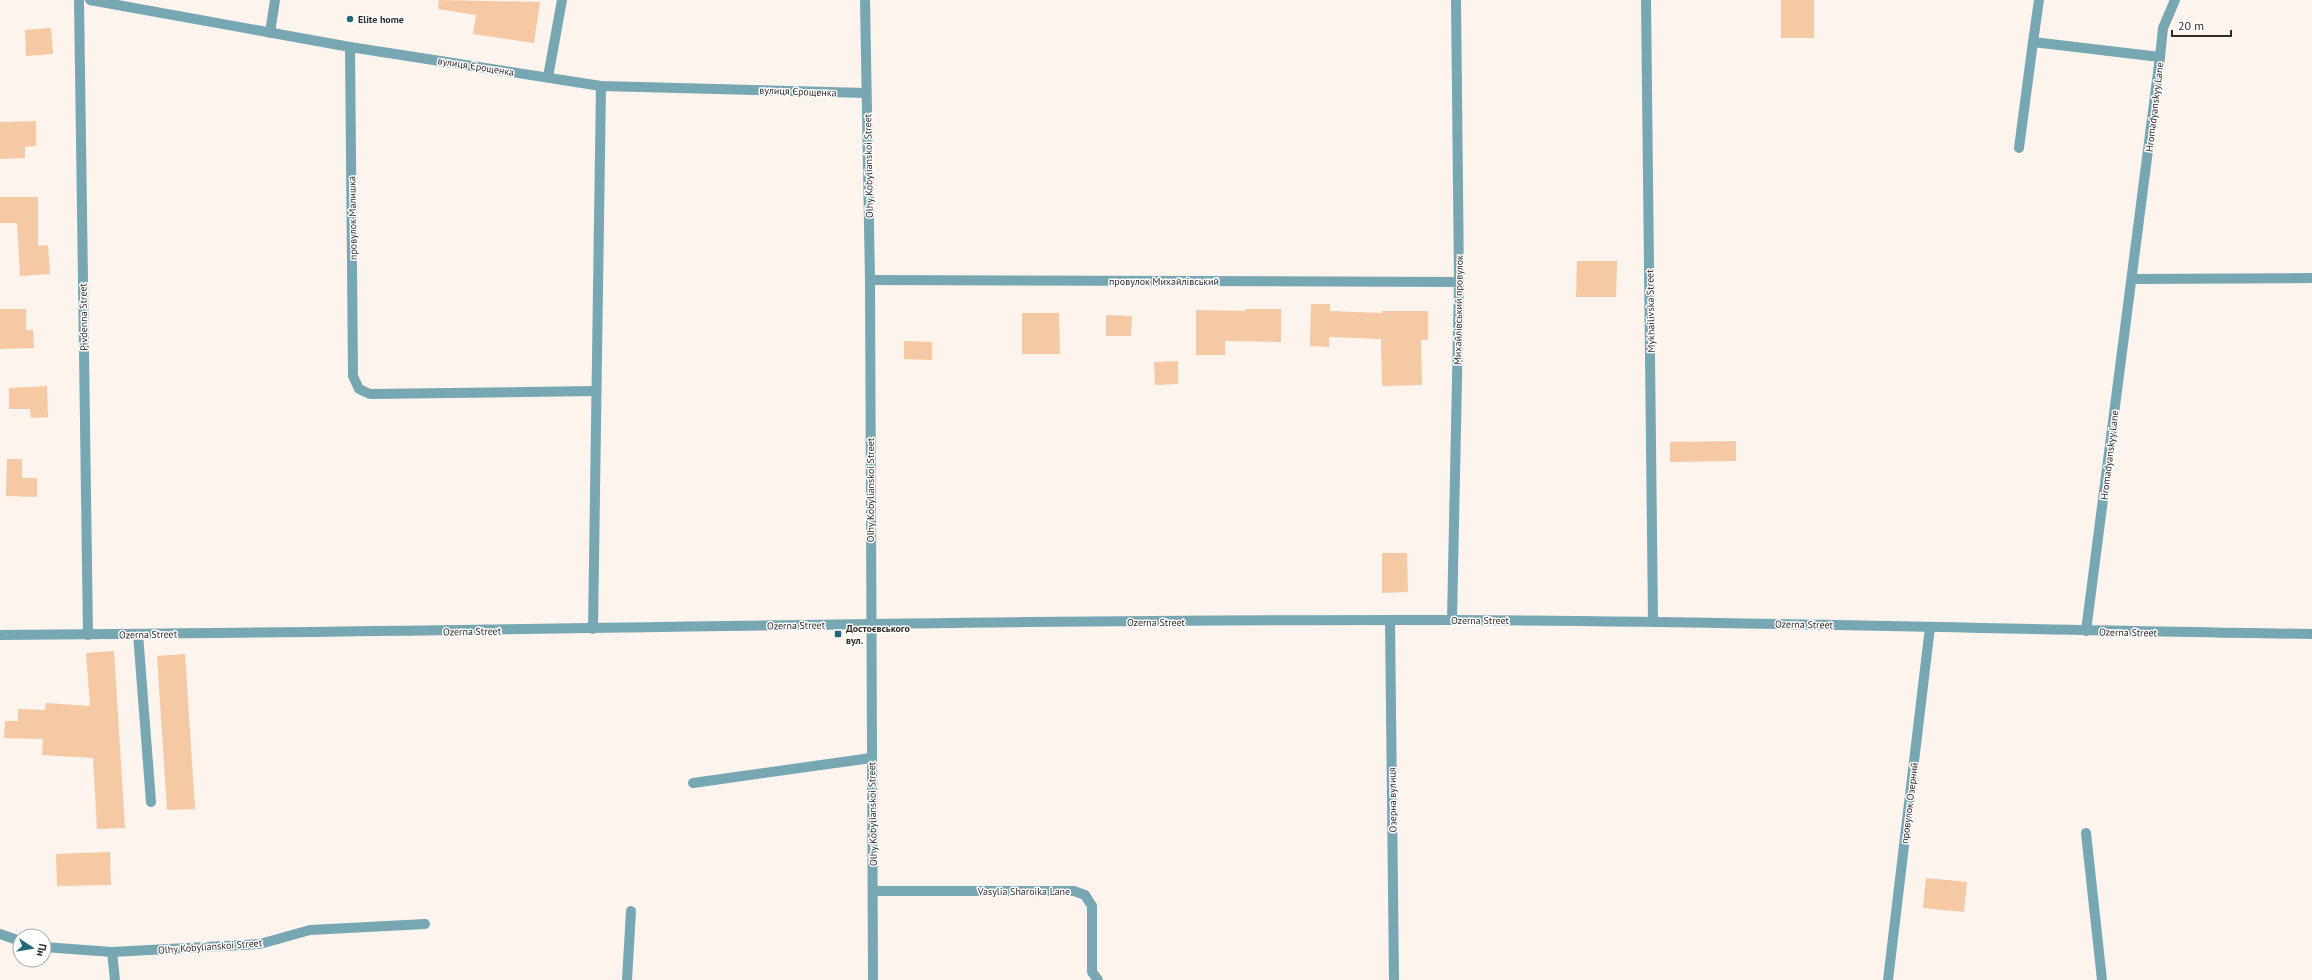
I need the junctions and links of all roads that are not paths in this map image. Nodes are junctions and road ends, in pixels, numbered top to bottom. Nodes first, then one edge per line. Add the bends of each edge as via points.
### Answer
1 (79, 0) edge
2 (90, 0) edge
3 (275, 0) edge
4 (562, 0) edge
5 (865, 0) edge
6 (1456, 0) edge
7 (1646, 0) edge
8 (2039, 0) edge
9 (2175, 0) edge
10 (270, 33) junction
11 (2032, 42) junction
12 (350, 47) junction
13 (2160, 57) junction
14 (548, 77) junction
15 (601, 86) junction
16 (866, 93) junction
17 (2019, 148) dead end
18 (2312, 278) edge
19 (2132, 279) junction
20 (870, 280) junction
21 (1458, 282) junction
22 (596, 391) junction
23 (1390, 620) junction
24 (1452, 620) junction
25 (1653, 621) junction
26 (870, 624) junction
27 (1930, 627) junction
28 (593, 630) junction
29 (2086, 631) junction
30 (138, 634) junction
31 (2312, 634) edge
32 (0, 635) edge
33 (88, 635) junction
34 (871, 758) junction
35 (693, 783) dead end
36 (151, 802) dead end
37 (2086, 833) dead end
38 (873, 891) junction
39 (631, 911) dead end
40 (425, 924) dead end
41 (0, 934) edge
42 (12, 938) edge
43 (52, 948) edge
44 (112, 952) junction
45 (114, 980) edge
46 (628, 980) edge
47 (873, 980) edge
48 (1098, 980) edge
49 (1394, 980) edge
50 (1888, 980) edge
51 (2102, 980) edge

1 - 33 street, Pivdenna Street
2 - 10 street, вулиця Єрощенка
3 - 10 street
4 - 14 street
5 - 16 street, Olhy Kobylianskoi Street
6 - 21 street, Михайлівський провулок
7 - 25 street, Mykhailivska Street
8 - 11 street
9 - 13 street via 2163,28
10 - 12 street, вулиця Єрощенка
11 - 13 street, Hromadyanskyy Lane
11 - 17 street
12 - 14 street, вулиця Єрощенка
12 - 22 street, провулок Малишка via 353,376 358,389 370,394
13 - 19 street, Hromadyanskyy Lane
14 - 15 street, вулиця Єрощенка
15 - 16 street, вулиця Єрощенка
15 - 22 street
16 - 20 street, Olhy Kobylianskoi Street
18 - 19 street
19 - 29 street, Hromadyanskyy Lane
20 - 21 street, провулок Михайлівський
20 - 26 street, Olhy Kobylianskoi Street
21 - 24 street, Михайлівський провулок
22 - 28 street
23 - 24 street, Ozerna Street
23 - 26 street, Ozerna Street
23 - 49 street, Озерна вулиця
24 - 25 street, Ozerna Street
25 - 27 street, Ozerna Street
26 - 28 street, Ozerna Street
26 - 34 street, Olhy Kobylianskoi Street
27 - 29 street, Ozerna Street
27 - 50 street, провулок Озерний
28 - 30 street, Ozerna Street
29 - 31 street, Ozerna Street
30 - 33 street, Ozerna Street
30 - 36 street
32 - 33 street, Ozerna Street
34 - 35 street
34 - 38 street, Olhy Kobylianskoi Street
37 - 51 street
38 - 47 street, Olhy Kobylianskoi Street
38 - 48 street, Vasylia Sharoika Lane via 1074,891 1085,896 1092,906 1092,972
39 - 46 street
40 - 44 street, Olhy Kobylianskoi Street via 310,930 260,944
41 - 42 street
43 - 44 street, Olhy Kobylianskoi Street
44 - 45 street

